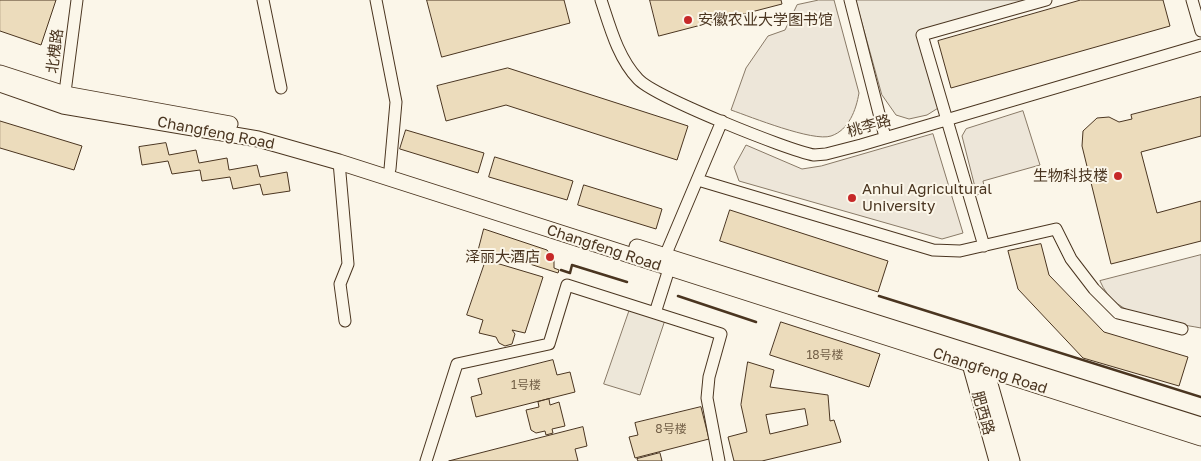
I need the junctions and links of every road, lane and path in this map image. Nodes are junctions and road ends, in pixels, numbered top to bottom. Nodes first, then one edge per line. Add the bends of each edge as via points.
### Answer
1 (77, 0) edge
2 (263, 0) edge
3 (376, 0) edge
4 (600, 0) edge
5 (850, 0) edge
6 (1046, 0) edge
7 (1192, 0) edge
8 (1201, 31) edge
9 (1201, 45) edge
10 (0, 73) edge
11 (0, 84) edge
12 (281, 88) dead end
13 (64, 100) junction
14 (948, 119) junction
15 (722, 121) junction
16 (885, 137) junction
17 (339, 162) junction
18 (390, 169) junction
19 (698, 180) junction
20 (984, 246) junction
21 (667, 262) junction
22 (656, 313) junction
23 (345, 321) dead end
24 (1182, 329) dead end
25 (970, 364) junction
26 (986, 370) junction
27 (1201, 425) edge
28 (1201, 438) edge
29 (426, 461) edge
30 (719, 461) edge
31 (997, 461) edge
32 (1012, 461) edge

1 - 13 street, 北槐路
2 - 12 street
3 - 18 street via 396,102
4 - 15 street, 桃李路 via 620,51 639,81
5 - 16 street
6 - 14 street via 922,35
7 - 8 street
9 - 14 street, 桃李路
10 - 13 main road, Changfeng Road
11 - 13 main road, Changfeng Road
13 - 17 main road, Changfeng Road via 258,139
13 - 18 main road, Changfeng Road via 265,131
14 - 16 street, 桃李路
14 - 20 street
15 - 16 street, 桃李路 via 814,155
15 - 19 street
17 - 21 main road, Changfeng Road
17 - 23 street via 348,264 340,284
18 - 21 main road, Changfeng Road
19 - 20 street via 934,250 960,251
19 - 21 street
20 - 24 street via 1056,229 1072,259 1094,289 1118,313
21 - 22 street
21 - 25 main road, Changfeng Road
21 - 27 main road, Changfeng Road
22 - 29 street via 567,285 549,344 457,364
22 - 30 street via 721,334 709,377 707,398
25 - 26 main road, Changfeng Road
25 - 31 main road, 肥西路
26 - 28 main road, Changfeng Road
26 - 32 main road, 肥西路

